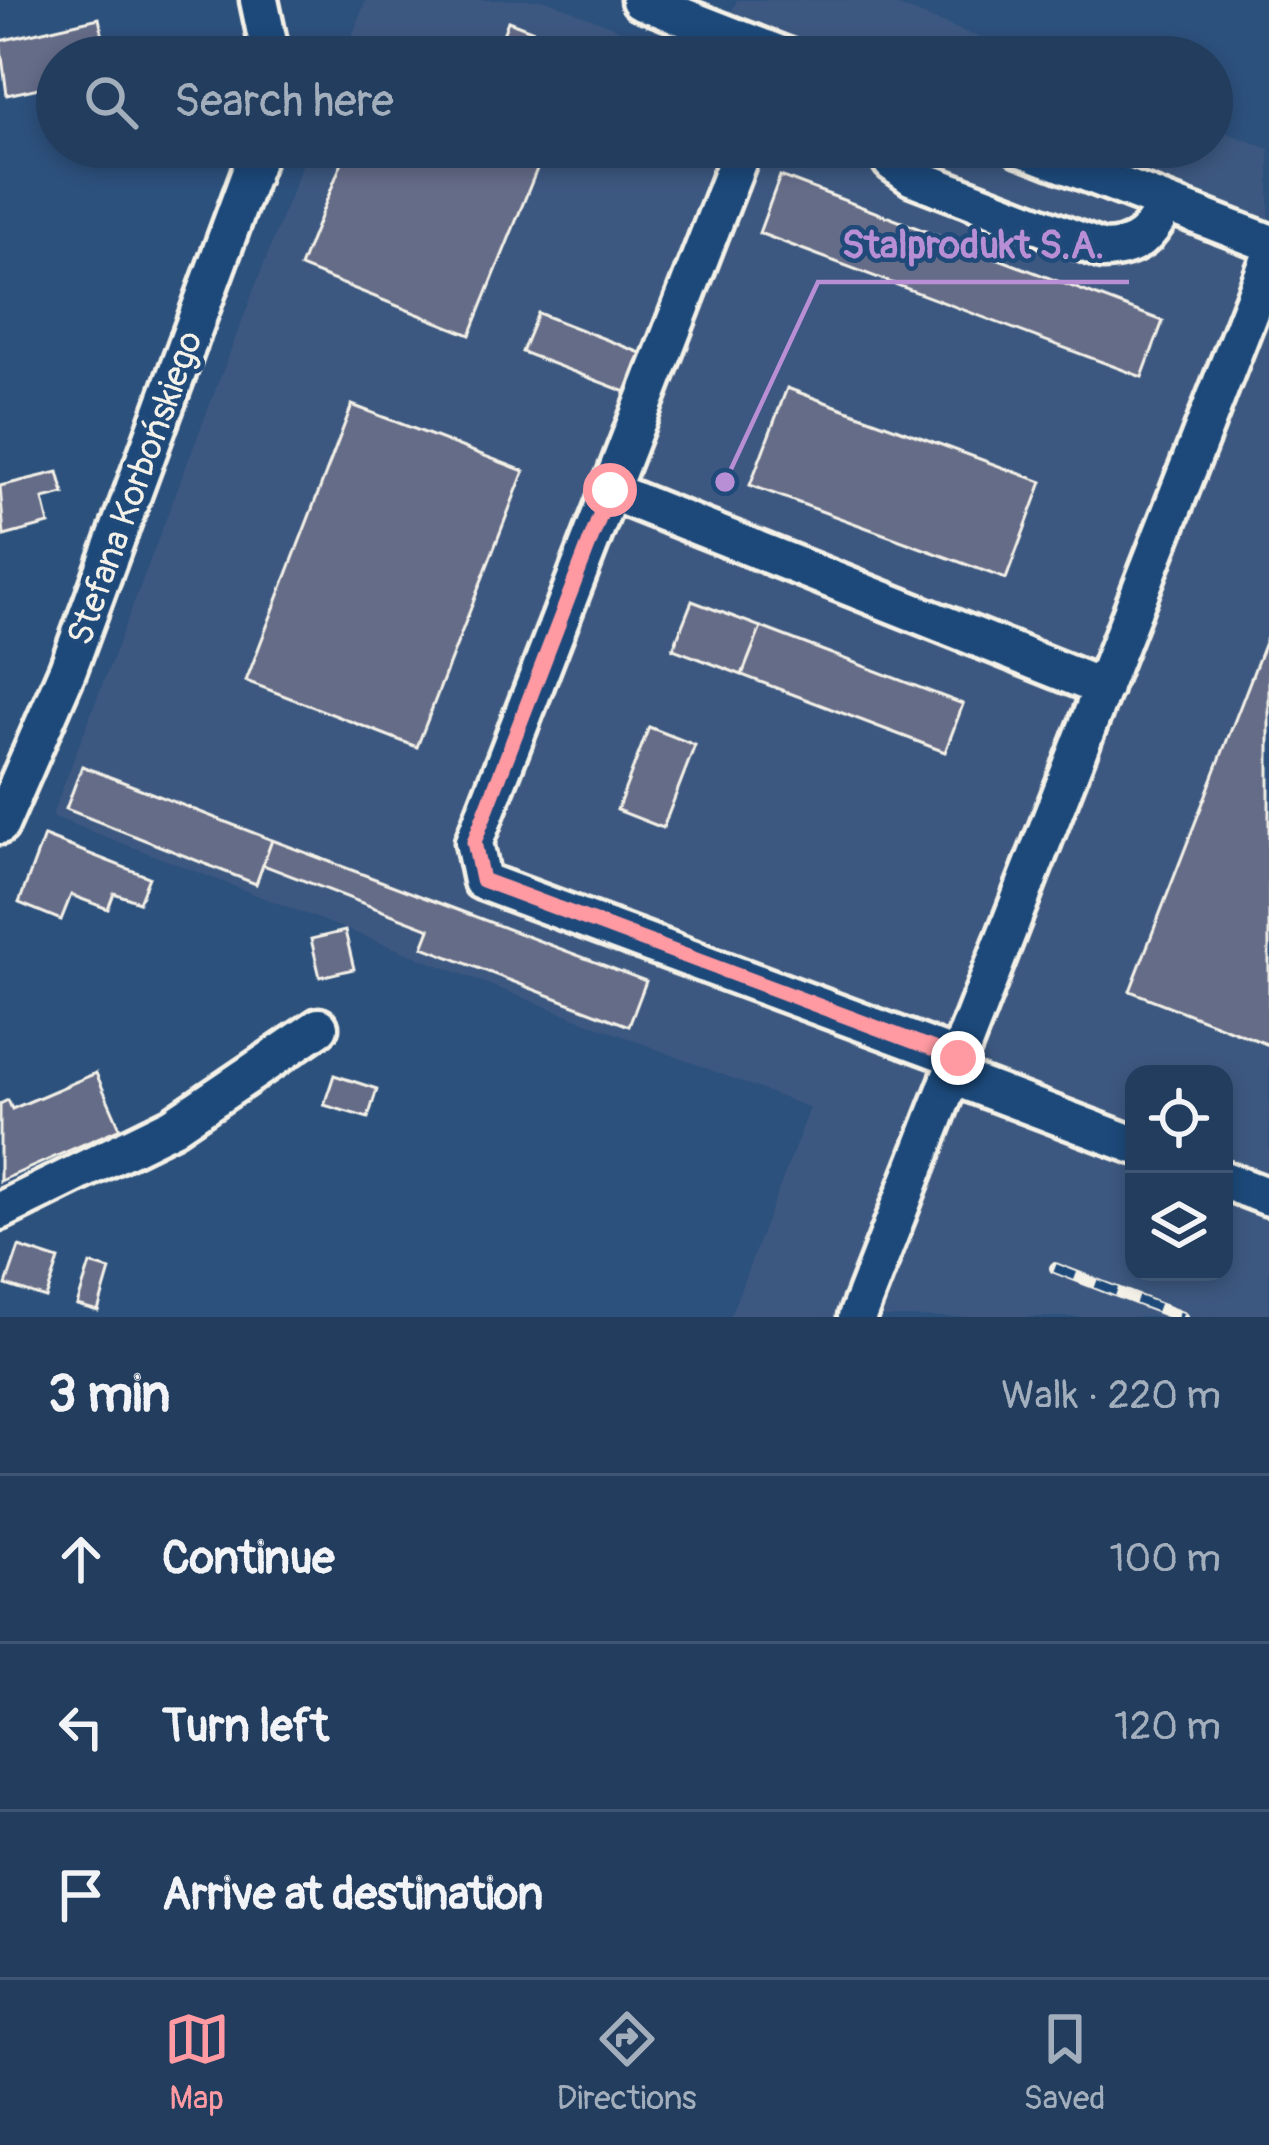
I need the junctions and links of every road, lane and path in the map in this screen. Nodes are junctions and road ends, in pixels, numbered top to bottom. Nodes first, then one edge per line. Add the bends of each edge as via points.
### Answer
1 (259, 0) edge
2 (644, 1) edge
3 (267, 36) edge
4 (731, 36) edge
5 (252, 168) edge
6 (735, 168) edge
7 (900, 168) edge
8 (1074, 168) edge
9 (1166, 204) junction
10 (1269, 243) edge
11 (1269, 261) edge
12 (610, 490) junction
13 (1103, 688) junction
14 (0, 825) edge
15 (319, 1027) dead end
16 (955, 1067) junction
17 (1125, 1141) edge
18 (1233, 1183) edge
19 (1269, 1197) edge
20 (0, 1211) edge
21 (857, 1317) edge

1 - 3 street
2 - 4 street
5 - 14 street, Stefana Korbońskiego via 68,669
6 - 12 street
7 - 9 street via 1103,250 1150,236
8 - 9 street
9 - 10 street
11 - 13 street
12 - 13 street
12 - 16 street via 474,842 482,880
13 - 16 street
15 - 20 street via 173,1126
16 - 17 street
16 - 21 street
18 - 19 street

